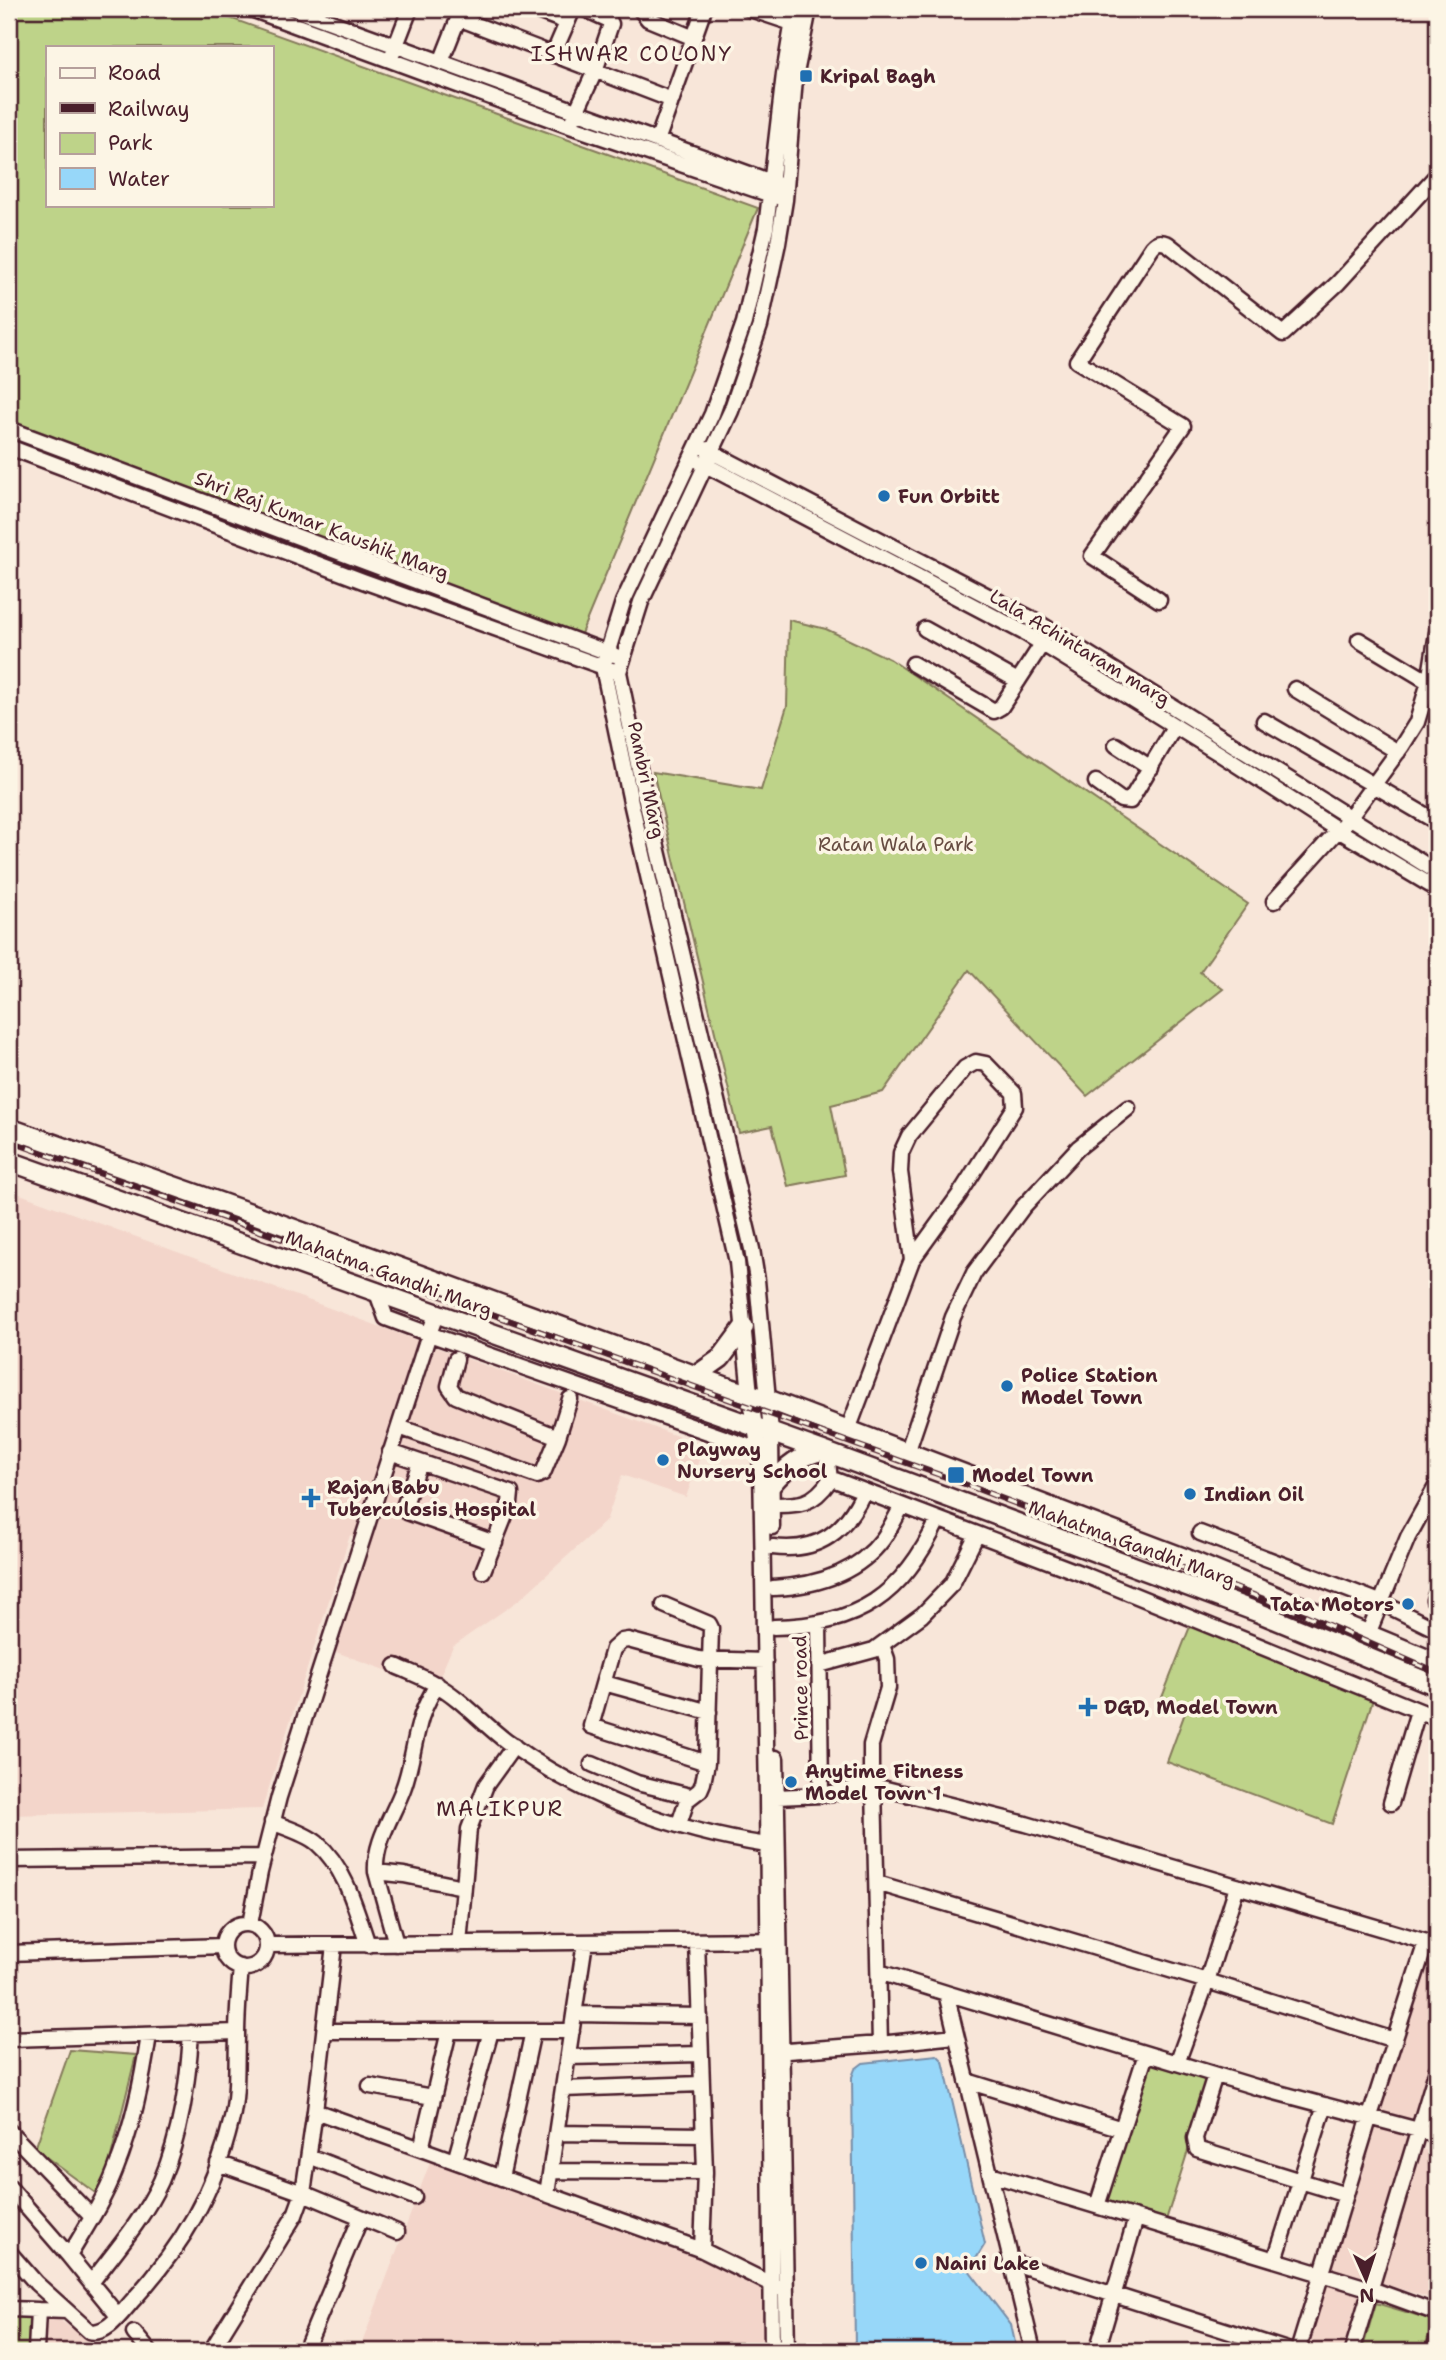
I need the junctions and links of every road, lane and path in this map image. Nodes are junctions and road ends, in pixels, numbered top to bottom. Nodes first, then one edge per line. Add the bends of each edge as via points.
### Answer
1 (251, 9) edge
2 (296, 9) edge
3 (410, 9) edge
4 (532, 9) edge
5 (585, 9) edge
6 (640, 9) edge
7 (704, 9) edge
8 (750, 9) edge
9 (795, 9) edge
10 (810, 9) edge
11 (460, 13) edge
12 (570, 15) edge
13 (799, 26) junction
14 (694, 38) junction
15 (393, 53) junction
16 (553, 55) junction
17 (441, 62) junction
18 (595, 71) junction
19 (672, 100) junction
20 (573, 119) junction
21 (657, 142) junction
22 (1437, 175) edge
23 (778, 191) junction
24 (9, 429) edge
25 (9, 447) edge
26 (695, 452) junction
27 (709, 459) junction
28 (252, 519) junction
29 (245, 536) junction
30 (1160, 600) dead end
31 (925, 629) dead end
32 (1437, 633) edge
33 (1359, 640) dead end
34 (1042, 644) junction
35 (604, 660) junction
36 (913, 664) dead end
37 (621, 665) junction
38 (1018, 681) junction
39 (1429, 682) junction
40 (1295, 689) dead end
41 (1264, 720) dead end
42 (1175, 726) junction
43 (1116, 745) dead end
44 (1398, 752) junction
45 (1151, 768) junction
46 (1096, 782) dead end
47 (1373, 785) junction
48 (1350, 817) junction
49 (1437, 822) edge
50 (1338, 830) junction
51 (1437, 872) edge
52 (1437, 889) edge
53 (1274, 901) dead end
54 (685, 998) junction
55 (1128, 1108) dead end
56 (9, 1128) edge
57 (9, 1161) edge
58 (912, 1260) junction
59 (376, 1290) junction
60 (437, 1312) junction
61 (744, 1327) junction
62 (429, 1334) junction
63 (456, 1359) dead end
64 (697, 1375) junction
65 (758, 1396) junction
66 (570, 1399) dead end
67 (399, 1427) junction
68 (763, 1429) junction
69 (848, 1430) junction
70 (558, 1437) junction
71 (759, 1450) junction
72 (825, 1451) junction
73 (390, 1452) junction
74 (907, 1453) junction
75 (420, 1463) junction
76 (830, 1480) junction
77 (772, 1484) junction
78 (1437, 1485) edge
79 (864, 1491) junction
80 (772, 1504) junction
81 (902, 1506) junction
82 (938, 1520) junction
83 (1200, 1533) dead end
84 (977, 1534) junction
85 (495, 1543) junction
86 (773, 1547) junction
87 (483, 1571) dead end
88 (773, 1588) junction
89 (1437, 1591) edge
90 (1380, 1602) junction
91 (1437, 1603) edge
92 (664, 1605) dead end
93 (819, 1623) junction
94 (774, 1627) junction
95 (1437, 1630) edge
96 (1368, 1634) junction
97 (882, 1645) junction
98 (711, 1660) junction
99 (765, 1661) junction
100 (1437, 1663) edge
101 (819, 1665) junction
102 (397, 1666) dead end
103 (604, 1683) junction
104 (437, 1684) junction
105 (1437, 1686) edge
106 (1419, 1711) junction
107 (709, 1712) junction
108 (1437, 1718) edge
109 (514, 1746) junction
110 (708, 1763) junction
111 (592, 1764) dead end
112 (874, 1786) junction
113 (821, 1795) junction
114 (690, 1797) junction
115 (777, 1797) junction
116 (1391, 1803) dead end
117 (272, 1822) junction
118 (679, 1824) junction
119 (767, 1845) junction
120 (263, 1857) junction
121 (9, 1860) edge
122 (376, 1872) junction
123 (877, 1882) junction
124 (1237, 1886) junction
125 (463, 1887) junction
126 (250, 1924) junction
127 (774, 1940) junction
128 (697, 1941) junction
129 (585, 1942) junction
130 (1432, 1943) edge
131 (396, 1944) junction
132 (459, 1944) junction
133 (267, 1945) junction
134 (334, 1945) junction
135 (368, 1945) junction
136 (223, 1946) junction
137 (9, 1953) edge
138 (241, 1967) junction
139 (879, 1972) junction
140 (1207, 1981) junction
141 (946, 1993) junction
142 (574, 2014) junction
143 (701, 2016) junction
144 (324, 2031) junction
145 (449, 2031) junction
146 (491, 2031) junction
147 (533, 2031) junction
148 (572, 2031) junction
149 (237, 2032) junction
150 (191, 2034) junction
151 (149, 2035) junction
152 (955, 2036) junction
153 (9, 2039) edge
154 (1394, 2040) junction
155 (880, 2044) junction
156 (775, 2052) junction
157 (701, 2054) junction
158 (1146, 2054) junction
159 (568, 2057) junction
160 (1177, 2063) junction
161 (1437, 2069) edge
162 (1214, 2075) junction
163 (967, 2081) junction
164 (701, 2084) junction
165 (370, 2086) dead end
166 (563, 2089) junction
167 (433, 2097) junction
168 (1325, 2105) junction
169 (315, 2111) junction
170 (1370, 2116) junction
171 (1122, 2129) junction
172 (1419, 2129) junction
173 (9, 2131) edge
174 (556, 2133) junction
175 (703, 2135) junction
176 (1437, 2135) edge
177 (421, 2149) junction
178 (309, 2156) junction
179 (455, 2161) junction
180 (218, 2163) junction
181 (551, 2171) junction
182 (705, 2172) junction
183 (990, 2174) junction
184 (501, 2178) junction
185 (1299, 2181) junction
186 (9, 2187) edge
187 (303, 2193) junction
188 (547, 2194) junction
189 (1346, 2195) junction
190 (414, 2197) dead end
191 (1097, 2206) junction
192 (91, 2216) junction
193 (361, 2217) junction
194 (1136, 2218) junction
195 (397, 2232) dead end
196 (702, 2250) junction
197 (9, 2252) edge
198 (69, 2256) junction
199 (1275, 2260) junction
200 (1011, 2262) junction
201 (1322, 2274) junction
202 (91, 2283) junction
203 (772, 2285) junction
204 (1371, 2289) junction
205 (787, 2291) junction
206 (1114, 2295) junction
207 (9, 2309) edge
208 (38, 2310) junction
209 (67, 2311) junction
210 (1437, 2313) edge
211 (118, 2316) junction
212 (134, 2333) dead end
213 (1437, 2340) edge
214 (36, 2351) edge
215 (149, 2351) edge
216 (211, 2351) edge
217 (305, 2351) edge
218 (772, 2351) edge
219 (787, 2351) edge
220 (1033, 2351) edge
221 (1097, 2351) edge
222 (1290, 2351) edge
223 (1298, 2351) edge
224 (1352, 2351) edge
225 (1434, 2351) edge

1 - 15 street
2 - 15 street
3 - 15 street
4 - 12 street
5 - 18 street via 611,24
6 - 14 street via 649,19
7 - 14 street
8 - 13 street
9 - 13 street
10 - 13 street
11 - 16 street
11 - 17 street
12 - 16 street
13 - 23 street via 784,74
14 - 19 street
15 - 17 street
15 - 20 street
16 - 18 street
17 - 20 street
18 - 19 street
18 - 20 street
19 - 21 street
20 - 21 street
20 - 23 street
21 - 23 street
22 - 30 street via 1338,283 1283,334 1162,241 1152,247 1116,299 1077,361 1183,426 1091,556
23 - 26 street via 744,323
23 - 27 street via 778,243 760,326
24 - 28 street, Shri Raj Kumar Kaushik Marg
25 - 29 street, Shri Raj Kumar Kaushik Marg
26 - 27 street, Lala Achintaram marg
26 - 35 street via 623,602
27 - 34 street, Lala Achintaram marg
27 - 37 street via 641,602
27 - 48 street, Lala Achintaram marg via 1034,620
28 - 29 street
28 - 35 street, Shri Raj Kumar Kaushik Marg
29 - 35 street, Shri Raj Kumar Kaushik Marg
31 - 38 street
32 - 39 street
33 - 39 street
34 - 38 street
34 - 42 street, Lala Achintaram marg
35 - 37 street, Shri Raj Kumar Kaushik Marg
35 - 54 street, Pambri Marg via 631,802
36 - 38 street via 994,710
37 - 54 street, Pambri Marg
39 - 44 street via 1417,722
40 - 44 street
41 - 47 street
42 - 45 street
42 - 50 street, Lala Achintaram marg
43 - 45 street
44 - 47 street
45 - 46 street via 1130,801 1121,800
47 - 48 street
47 - 49 street
48 - 50 street
48 - 51 street, Lala Achintaram marg
50 - 52 street, Lala Achintaram marg
50 - 53 street
54 - 61 street, Pambri Marg via 737,1262
54 - 65 street, Pambri Marg via 752,1249 757,1280
55 - 74 street via 1078,1148 1023,1207 974,1273 953,1317
56 - 64 main road, Mahatma Gandhi Marg
57 - 59 main road, Mahatma Gandhi Marg
58 - 58 street via 901,1153 909,1136 965,1068 976,1062 986,1065 1014,1093 1016,1107
58 - 69 street
59 - 60 main road, Mahatma Gandhi Marg
59 - 62 street via 386,1318
60 - 62 street
60 - 68 main road, Mahatma Gandhi Marg
61 - 64 main road via 721,1359
61 - 65 street, Pambri Marg
62 - 67 street
62 - 71 street
63 - 70 street via 449,1386 456,1396
64 - 65 main road, Mahatma Gandhi Marg
65 - 68 street
65 - 69 main road, Mahatma Gandhi Marg
66 - 70 street
67 - 70 street via 537,1476 543,1473
67 - 73 street
68 - 71 street
68 - 72 main road, Mahatma Gandhi Marg
68 - 77 street
69 - 74 main road, Mahatma Gandhi Marg
71 - 99 street
72 - 76 street
72 - 77 main road via 787,1466
72 - 105 main road, Mahatma Gandhi Marg via 1257,1612
73 - 75 street
73 - 117 street
74 - 96 main road, Mahatma Gandhi Marg via 1187,1559
75 - 85 street via 405,1504 407,1512
75 - 85 street via 511,1493
76 - 79 street
76 - 80 street via 809,1501
77 - 80 street
78 - 90 street
79 - 81 street
79 - 86 street via 845,1524 832,1535 802,1548
80 - 86 street
81 - 82 street
81 - 88 street via 882,1540 857,1564 833,1578 802,1587
82 - 84 street
82 - 93 street via 911,1569 892,1588 848,1615
83 - 90 street
84 - 97 street via 939,1600
84 - 106 street
85 - 87 street
86 - 88 street
88 - 94 street
89 - 91 street
90 - 95 street
90 - 96 street
92 - 98 street via 709,1624
93 - 94 street
93 - 101 street, Prince road
94 - 115 street
96 - 100 main road, Mahatma Gandhi Marg
97 - 101 street
97 - 112 street via 888,1688 871,1745
98 - 99 street
98 - 103 street via 622,1641 613,1649
98 - 107 street
99 - 119 street
101 - 113 street, Prince road
102 - 104 street
103 - 107 street
103 - 110 street via 585,1724
104 - 109 street
104 - 122 street via 419,1724 403,1789 377,1850
106 - 108 street
106 - 116 street
107 - 110 street
109 - 118 street via 600,1796
109 - 125 street via 486,1784 469,1829
110 - 114 street via 699,1790
111 - 114 street via 637,1783
112 - 113 street
112 - 123 street
112 - 124 street via 1026,1824
113 - 115 street
114 - 118 street
115 - 127 street
117 - 120 street
117 - 135 street via 315,1842 330,1857 352,1899
118 - 119 street
119 - 127 street
120 - 121 street
120 - 126 street
122 - 125 street
122 - 131 street
123 - 139 street
123 - 140 street
124 - 130 street
124 - 140 street
125 - 132 street
126 - 133 street via 265,1936
126 - 136 street via 231,1928
127 - 128 street
127 - 156 street
128 - 129 street
128 - 143 street
129 - 132 street
129 - 142 street
130 - 154 street
131 - 132 street
131 - 135 street
133 - 134 street
133 - 138 street via 259,1962
134 - 135 street
134 - 144 street
136 - 137 street
136 - 138 street via 225,1955
138 - 149 street
139 - 141 street
139 - 155 street
140 - 154 street
140 - 160 street
141 - 152 street
141 - 158 street
142 - 143 street
142 - 148 street
143 - 157 street
144 - 145 street
144 - 169 street
145 - 146 street
145 - 167 street
146 - 147 street
146 - 179 street
147 - 148 street
147 - 184 street
148 - 159 street
149 - 150 street
149 - 180 street via 231,2121
150 - 151 street
150 - 202 street via 185,2102 161,2181 136,2224
151 - 153 street
151 - 192 street via 132,2124 114,2173
152 - 155 street
152 - 163 street
154 - 170 street
155 - 156 street
156 - 203 street
156 - 205 street
157 - 159 street
157 - 164 street
158 - 160 street
158 - 171 street
159 - 166 street
160 - 162 street
161 - 172 street
162 - 168 street
162 - 185 street via 1195,2138 1197,2149
163 - 171 street
163 - 183 street
164 - 166 street
164 - 175 street
165 - 167 street
166 - 174 street
167 - 177 street
168 - 170 street
168 - 185 street
169 - 177 street
169 - 178 street
170 - 172 street
170 - 189 street
171 - 191 street
172 - 176 street
172 - 204 street
173 - 192 street
174 - 175 street
174 - 181 street
175 - 182 street
177 - 179 street
178 - 187 street
178 - 190 street
179 - 184 street
180 - 187 street
180 - 211 street via 185,2235
181 - 182 street
181 - 188 street
182 - 196 street
183 - 191 street
183 - 200 street
184 - 188 street
185 - 189 street
185 - 199 street
186 - 198 street
187 - 193 street
187 - 216 street via 295,2215
188 - 196 street
189 - 201 street
191 - 194 street
192 - 198 street
193 - 195 street
193 - 217 street
194 - 199 street
194 - 206 street
196 - 203 street
197 - 209 street
198 - 202 street
199 - 201 street
200 - 206 street
200 - 220 street
201 - 204 street
201 - 223 street
202 - 211 street
203 - 205 street
203 - 218 street
204 - 210 street
204 - 224 street
205 - 219 street
206 - 221 street
206 - 222 street
207 - 208 street
208 - 209 street
208 - 214 street
209 - 211 street via 95,2333
212 - 215 street
213 - 225 street

